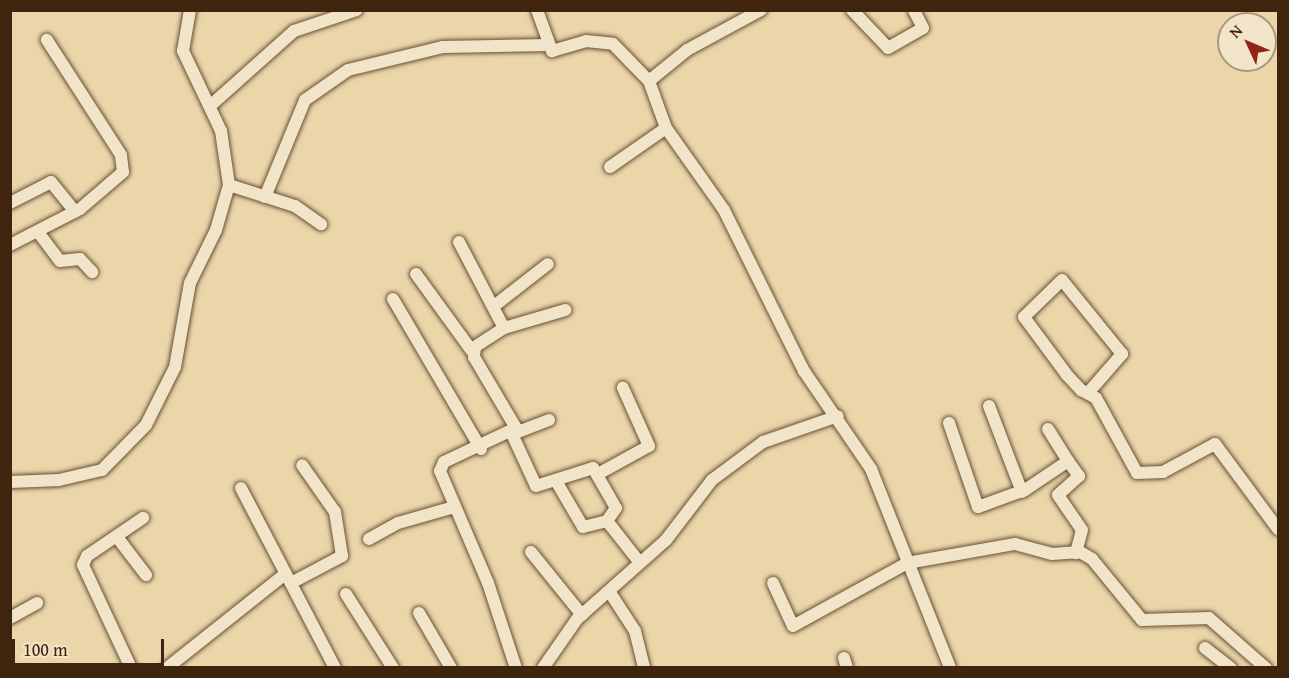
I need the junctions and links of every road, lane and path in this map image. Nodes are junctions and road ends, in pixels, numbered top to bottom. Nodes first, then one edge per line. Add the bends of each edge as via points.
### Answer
1 (190, 10) edge
2 (357, 10) edge
3 (537, 10) edge
4 (761, 10) edge
5 (852, 10) edge
6 (914, 10) edge
7 (47, 40) dead end
8 (548, 45) junction
9 (649, 81) junction
10 (210, 106) junction
11 (666, 128) junction
12 (610, 167) dead end
13 (229, 185) junction
14 (266, 196) junction
15 (10, 203) edge
16 (75, 212) junction
17 (321, 224) dead end
18 (38, 231) junction
19 (459, 243) dead end
20 (10, 245) edge
21 (548, 264) dead end
22 (92, 272) dead end
23 (416, 274) dead end
24 (393, 299) dead end
25 (494, 306) junction
26 (565, 310) dead end
27 (504, 328) junction
28 (472, 351) junction
29 (624, 388) dead end
30 (1088, 393) junction
31 (989, 406) dead end
32 (838, 416) junction
33 (549, 420) dead end
34 (949, 423) dead end
35 (1048, 429) dead end
36 (512, 434) junction
37 (481, 449) junction
38 (1068, 461) junction
39 (302, 465) dead end
40 (598, 474) junction
41 (556, 481) junction
42 (10, 482) edge
43 (241, 488) dead end
44 (1022, 492) junction
45 (454, 507) junction
46 (143, 518) dead end
47 (607, 521) junction
48 (1278, 529) edge
49 (117, 537) junction
50 (369, 539) dead end
51 (531, 552) dead end
52 (1076, 553) junction
53 (640, 563) junction
54 (907, 563) junction
55 (146, 575) dead end
56 (288, 579) junction
57 (772, 583) dead end
58 (609, 591) junction
59 (346, 594) dead end
60 (37, 603) dead end
61 (419, 613) dead end
62 (582, 615) junction
63 (10, 618) edge
64 (1205, 648) dead end
65 (131, 668) edge
66 (167, 668) edge
67 (335, 668) edge
68 (393, 668) edge
69 (451, 668) edge
70 (516, 668) edge
71 (543, 668) edge
72 (644, 668) edge
73 (950, 668) edge
74 (1231, 668) edge
75 (1266, 668) edge

1 - 10 street via 183,51
2 - 10 street via 294,31
3 - 8 street
4 - 9 street via 687,50
5 - 6 street via 888,48 922,28
7 - 16 street via 123,164 118,180
8 - 9 street via 552,51 586,41 613,44
8 - 14 street via 443,47 348,70 305,99
9 - 11 street
10 - 13 street via 227,155
11 - 12 street
11 - 32 street via 724,210 804,371
13 - 14 street
13 - 42 street via 216,230 190,283 175,367 146,424 102,470 59,480
14 - 17 street via 296,206
15 - 16 street via 51,182
16 - 18 street
18 - 20 street
18 - 22 street via 60,261 80,259
19 - 25 street
21 - 25 street
23 - 28 street
24 - 37 street
25 - 27 street
26 - 27 street
27 - 28 street
28 - 36 street via 513,422
29 - 40 street via 649,446
30 - 30 street via 1122,354 1060,280 1023,314 1068,375
30 - 48 street via 1098,401 1137,473 1163,472 1215,444
31 - 44 street
32 - 53 street via 755,447 712,480 666,540
32 - 54 street via 883,493
33 - 36 street
34 - 44 street via 976,505
35 - 38 street
36 - 37 street
36 - 41 street via 537,486
37 - 45 street via 440,466
38 - 44 street
38 - 52 street via 1079,476 1058,495 1082,530
39 - 56 street via 335,512 342,556
40 - 41 street via 590,467
40 - 47 street via 616,508
41 - 47 street via 586,530
43 - 56 street
45 - 50 street via 398,523
45 - 70 street via 488,583
46 - 49 street
47 - 53 street
49 - 55 street
49 - 65 street via 87,556 83,565
51 - 62 street
52 - 54 street via 1052,554 1015,544
52 - 75 street via 1092,559 1142,620 1209,618
53 - 58 street
54 - 57 street via 794,626
54 - 73 street
56 - 66 street
56 - 67 street
58 - 62 street
58 - 72 street via 635,631
59 - 68 street
60 - 63 street
61 - 69 street
62 - 71 street
64 - 74 street

